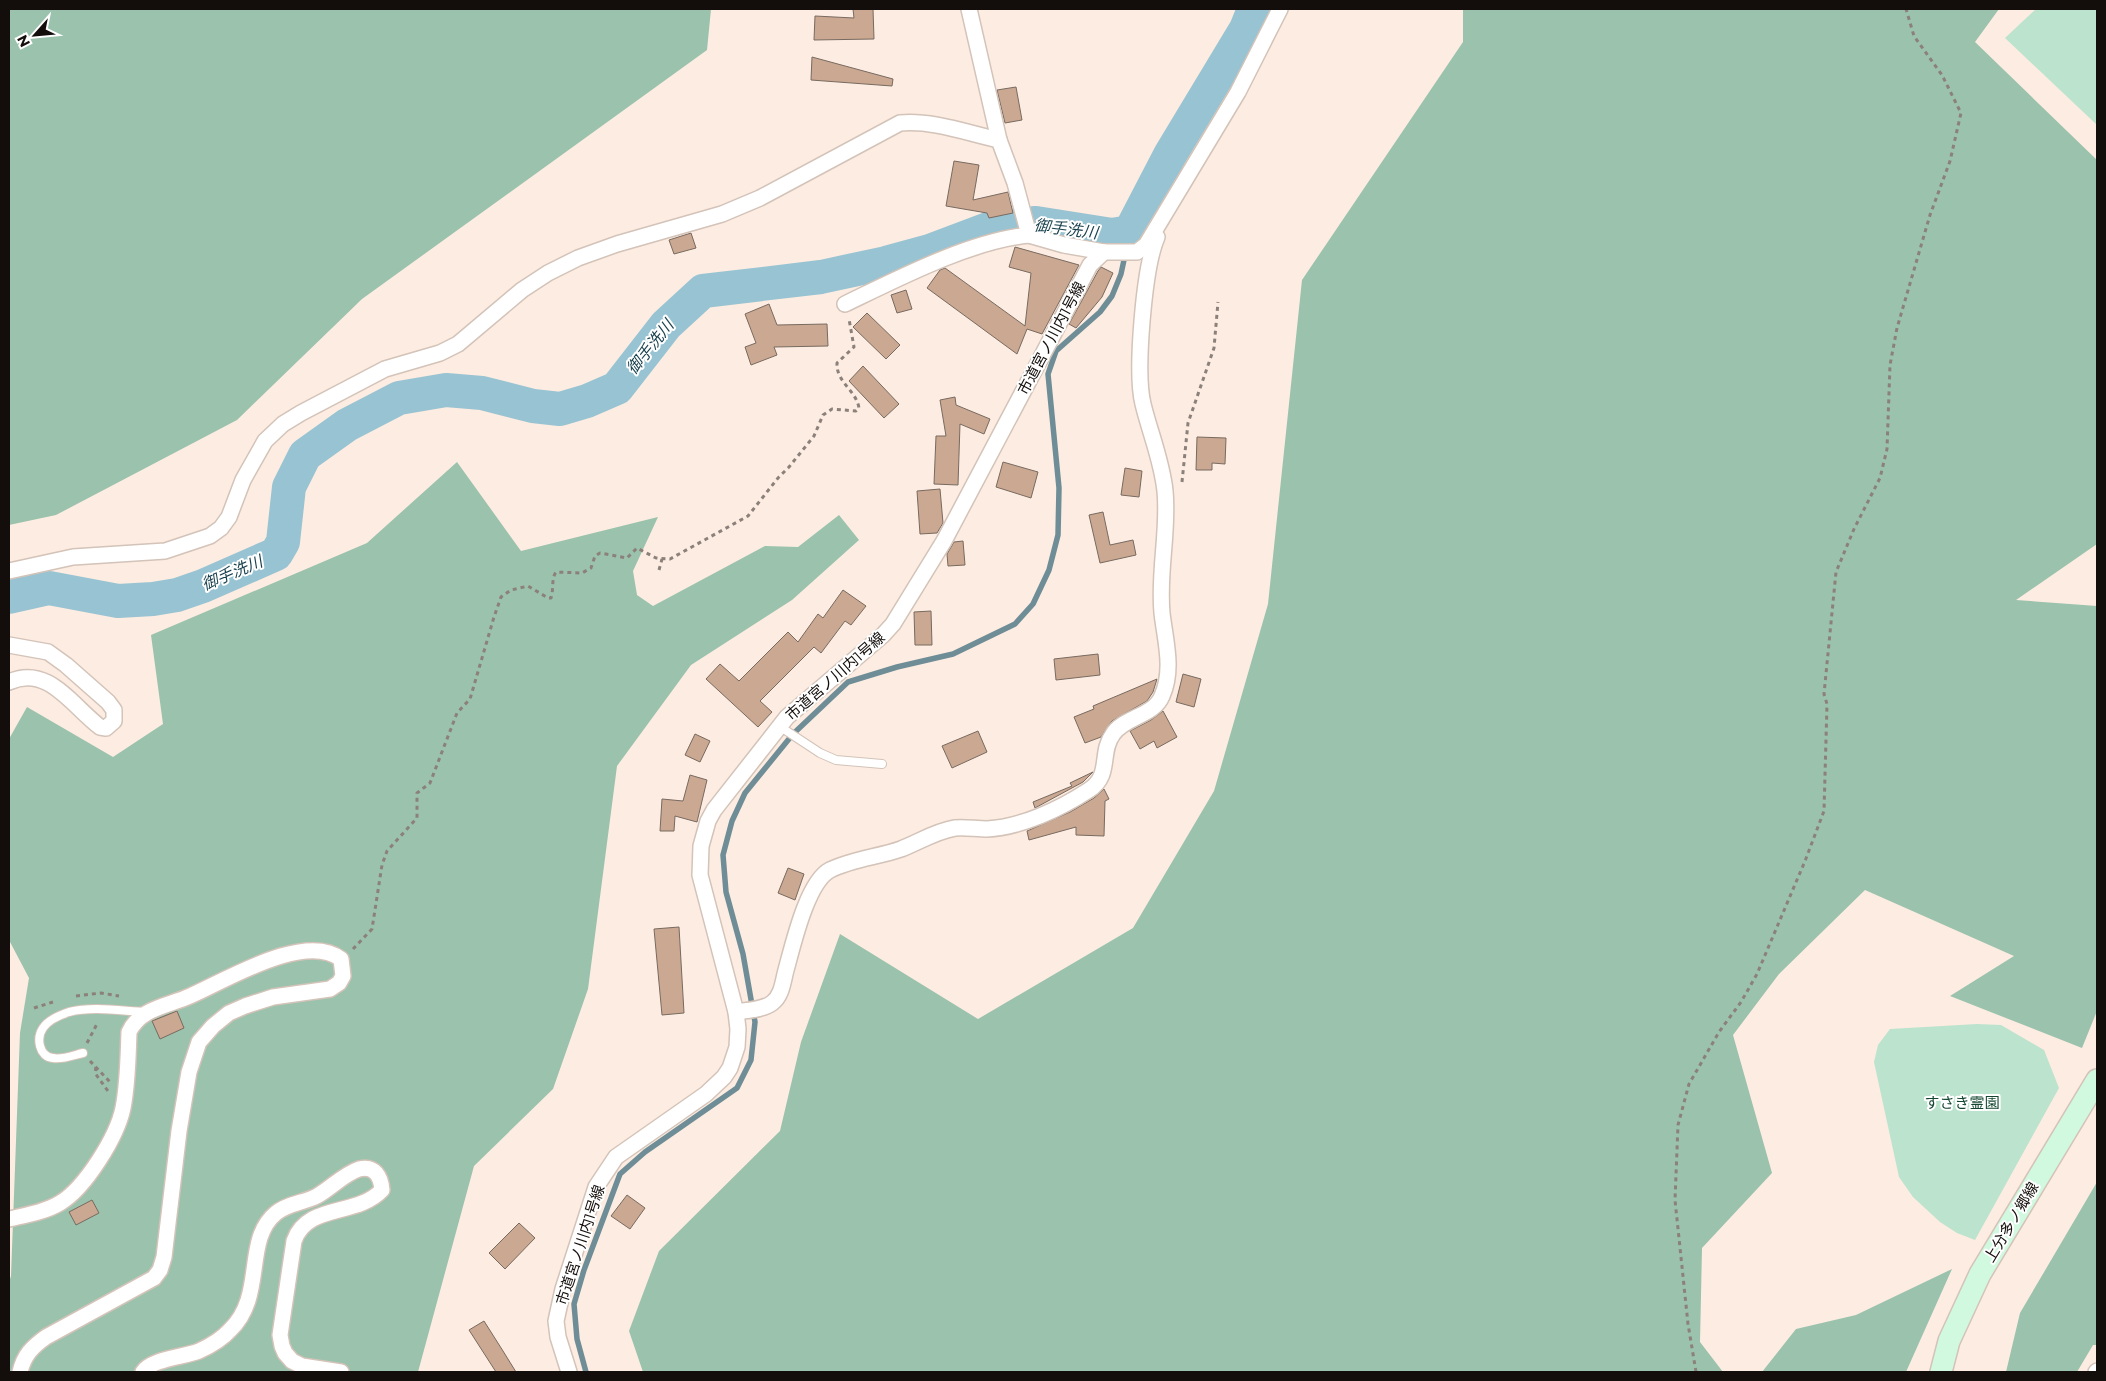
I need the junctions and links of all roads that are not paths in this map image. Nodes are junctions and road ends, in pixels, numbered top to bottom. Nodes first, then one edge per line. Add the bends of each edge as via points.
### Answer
1 (969, 9) edge
2 (1280, 9) edge
3 (999, 140) junction
4 (1170, 203) junction
5 (1028, 233) junction
6 (1108, 253) junction
7 (845, 304) road end
8 (9, 571) edge
9 (9, 645) edge
10 (9, 682) edge
11 (783, 728) junction
12 (882, 764) dead end
13 (739, 1011) junction
14 (148, 1012) junction
15 (83, 1053) road end
16 (2097, 1080) edge
17 (9, 1219) edge
18 (20, 1372) edge
19 (143, 1372) edge
20 (341, 1372) edge
21 (569, 1372) edge
22 (1941, 1372) edge

1 - 3 street
2 - 4 street via 1238,92
3 - 5 street via 1011,170
3 - 8 street via 929,124 900,123 760,198 722,214 578,258 522,290 458,344 440,353 385,369 283,424 265,440 246,473 229,517 210,536 165,551 73,557
4 - 6 street via 1140,250
4 - 13 street via 1150,255 1140,370 1142,403 1158,454 1165,491 1162,613 1168,637 1168,668 1158,704 1116,729 1106,747 1103,776 1099,783 1064,805 1010,825 944,831 899,849 829,870 820,878 803,914 775,1001 768,1006
5 - 6 street via 1064,245
5 - 7 street via 983,245 920,269
6 - 11 street, 市道宮ノ川内1号線 via 1090,265 944,541 892,624 800,705
9 - 10 street via 48,652 66,665 108,702 114,710 114,721 106,728 100,727 45,679 27,677
11 - 12 lane via 836,760
11 - 13 street, 市道宮ノ川内1号線 via 714,810 701,846 702,890
13 - 21 street, 市道宮ノ川内1号線 via 736,1047 724,1077 706,1094 616,1157 596,1187 556,1321
14 - 15 lane via 70,1012 53,1019 43,1028 39,1038 44,1054 53,1058
14 - 17 street via 133,1023 129,1032 122,1111 98,1162 70,1196 58,1204
14 - 18 street via 283,956 323,950 340,959 343,976 330,989 273,997 245,1006 229,1013 199,1042 189,1072 160,1270 154,1278 33,1346
16 - 22 main road, 上分多ノ郷線 via 1980,1274 1949,1341
19 - 20 street via 157,1363 198,1352 230,1331 241,1318 250,1297 260,1236 265,1223 277,1212 318,1196 354,1172 368,1168 376,1171 381,1179 382,1190 375,1198 316,1217 297,1231 282,1326 282,1346 292,1361 302,1366

